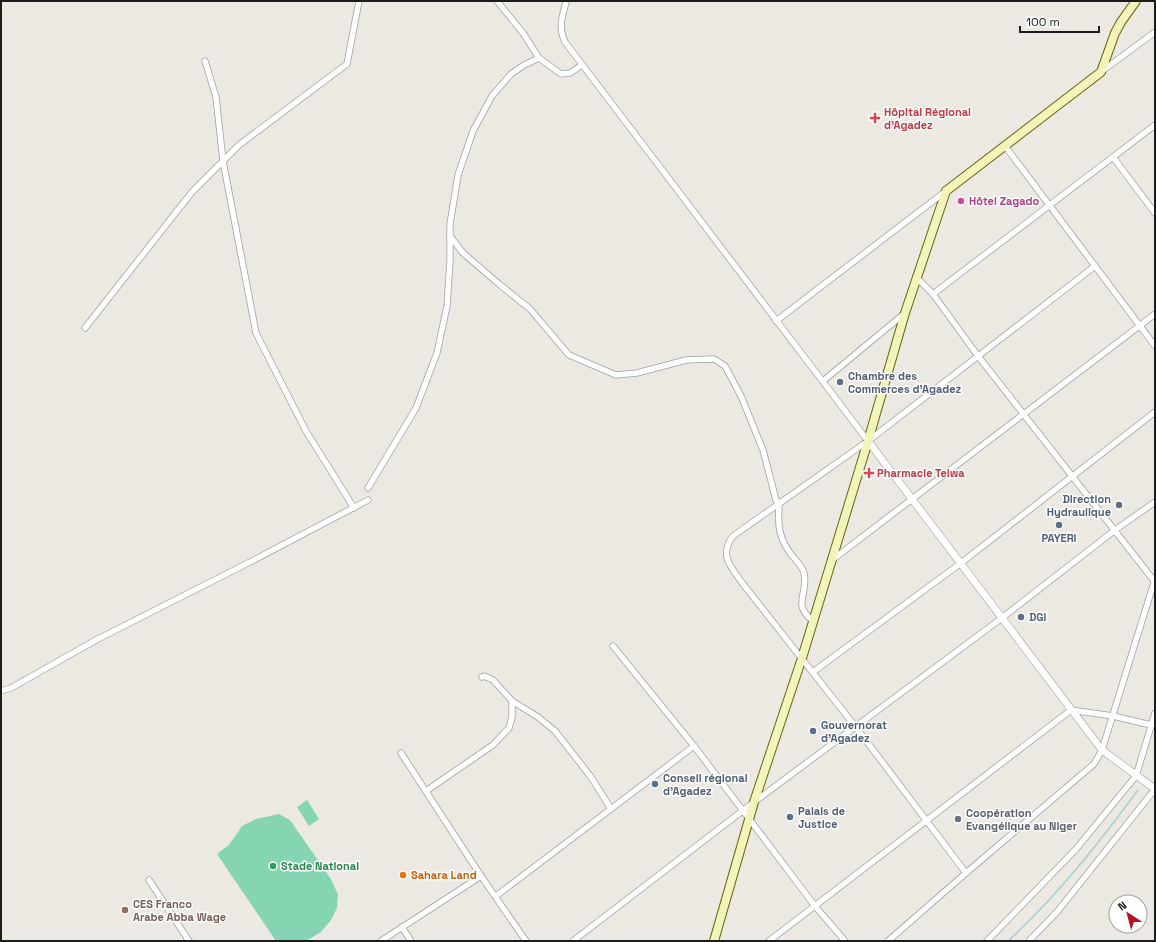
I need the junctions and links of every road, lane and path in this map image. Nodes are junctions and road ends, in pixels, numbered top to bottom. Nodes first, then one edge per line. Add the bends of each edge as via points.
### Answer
1 (359, 1) edge
2 (497, 1) edge
3 (1136, 1) edge
4 (566, 2) edge
5 (1154, 35) edge
6 (539, 58) junction
7 (205, 61) dead end
8 (582, 66) junction
9 (1101, 72) junction
10 (1155, 125) edge
11 (1005, 146) junction
12 (1113, 157) junction
13 (223, 161) junction
14 (946, 190) junction
15 (1050, 206) junction
16 (1155, 213) edge
17 (450, 236) junction
18 (1095, 266) junction
19 (917, 278) junction
20 (933, 294) junction
21 (905, 312) junction
22 (1155, 314) edge
23 (776, 321) junction
24 (1140, 325) junction
25 (85, 328) dead end
26 (1155, 346) edge
27 (978, 356) junction
28 (823, 381) junction
29 (1155, 412) edge
30 (1024, 414) junction
31 (868, 441) junction
32 (1072, 476) junction
33 (368, 488) dead end
34 (912, 499) junction
35 (368, 500) dead end
36 (1155, 502) edge
37 (779, 504) junction
38 (354, 508) junction
39 (1115, 530) junction
40 (831, 560) junction
41 (961, 563) junction
42 (1155, 581) edge
43 (1002, 618) junction
44 (813, 621) junction
45 (613, 646) dead end
46 (802, 658) junction
47 (813, 672) junction
48 (482, 677) dead end
49 (1, 692) edge
50 (512, 701) junction
51 (1071, 710) junction
52 (1155, 713) edge
53 (1113, 716) junction
54 (1154, 723) edge
55 (855, 726) junction
56 (694, 746) junction
57 (1102, 750) junction
58 (401, 753) dead end
59 (1136, 776) junction
60 (1155, 789) edge
61 (426, 791) junction
62 (754, 802) junction
63 (611, 809) junction
64 (744, 811) junction
65 (749, 818) junction
66 (926, 820) junction
67 (966, 873) junction
68 (482, 876) junction
69 (149, 880) dead end
70 (496, 896) junction
71 (815, 906) junction
72 (402, 927) junction
73 (189, 941) edge
74 (380, 941) edge
75 (411, 941) edge
76 (526, 941) edge
77 (573, 941) edge
78 (714, 941) edge
79 (769, 941) edge
80 (845, 941) edge
81 (888, 941) edge
82 (987, 941) edge
83 (1029, 941) edge

1 - 13 street via 346,64 239,145
2 - 6 street
3 - 9 main road via 1120,22
4 - 8 street via 560,22 561,33
5 - 9 street
6 - 8 street via 561,74 570,73
6 - 17 street via 511,74 492,96 473,131 458,175
7 - 13 street via 216,97
8 - 23 street
9 - 11 main road
10 - 12 street
11 - 14 main road
11 - 15 street
12 - 15 street
12 - 16 street
13 - 25 street via 192,192
13 - 38 street via 256,333 306,432
14 - 19 main road
14 - 23 street
15 - 18 street
15 - 20 street
17 - 33 street via 447,306 437,353 416,408
17 - 37 street via 463,253 530,309 568,355 616,375 637,373 686,360 714,359 725,366 741,396 763,450
18 - 24 street
18 - 27 street
19 - 20 street
19 - 21 main road
20 - 27 street
21 - 28 street
21 - 31 main road
22 - 24 street
23 - 28 street
24 - 26 street
24 - 30 street
27 - 30 street
27 - 31 street
28 - 31 street
29 - 32 street
30 - 32 street
30 - 34 street
31 - 34 street
31 - 37 street
31 - 40 main road
32 - 39 street
32 - 41 street
34 - 40 street
34 - 41 street
35 - 38 street
36 - 39 street
37 - 44 street via 779,531 790,554 804,573 802,609
37 - 46 street via 733,536 725,551 727,561 743,584
38 - 49 street via 96,640
39 - 42 street
39 - 43 street
40 - 44 main road
41 - 43 street
41 - 47 street
42 - 53 street
43 - 51 street
43 - 55 street
44 - 46 main road
45 - 56 street
46 - 47 street
46 - 62 main road
47 - 55 street
48 - 50 street via 493,680
50 - 61 street via 509,728 493,745
50 - 63 street via 555,730 592,777
51 - 53 street
51 - 57 street
51 - 66 street
52 - 54 street
53 - 54 street
53 - 57 street
54 - 59 street
55 - 62 street
55 - 66 street
56 - 63 street
56 - 64 street
57 - 59 street
57 - 67 street via 1094,764
58 - 61 street
59 - 60 street
59 - 82 street via 1076,849
60 - 83 street via 1057,912
61 - 68 street
62 - 64 street
62 - 65 main road
63 - 70 street
64 - 65 street
64 - 77 street
65 - 71 street
65 - 78 main road
66 - 67 street
66 - 71 street
67 - 81 street
68 - 70 street
68 - 72 street
69 - 73 street
70 - 76 street
71 - 79 street
71 - 80 street
72 - 74 street
72 - 75 street

